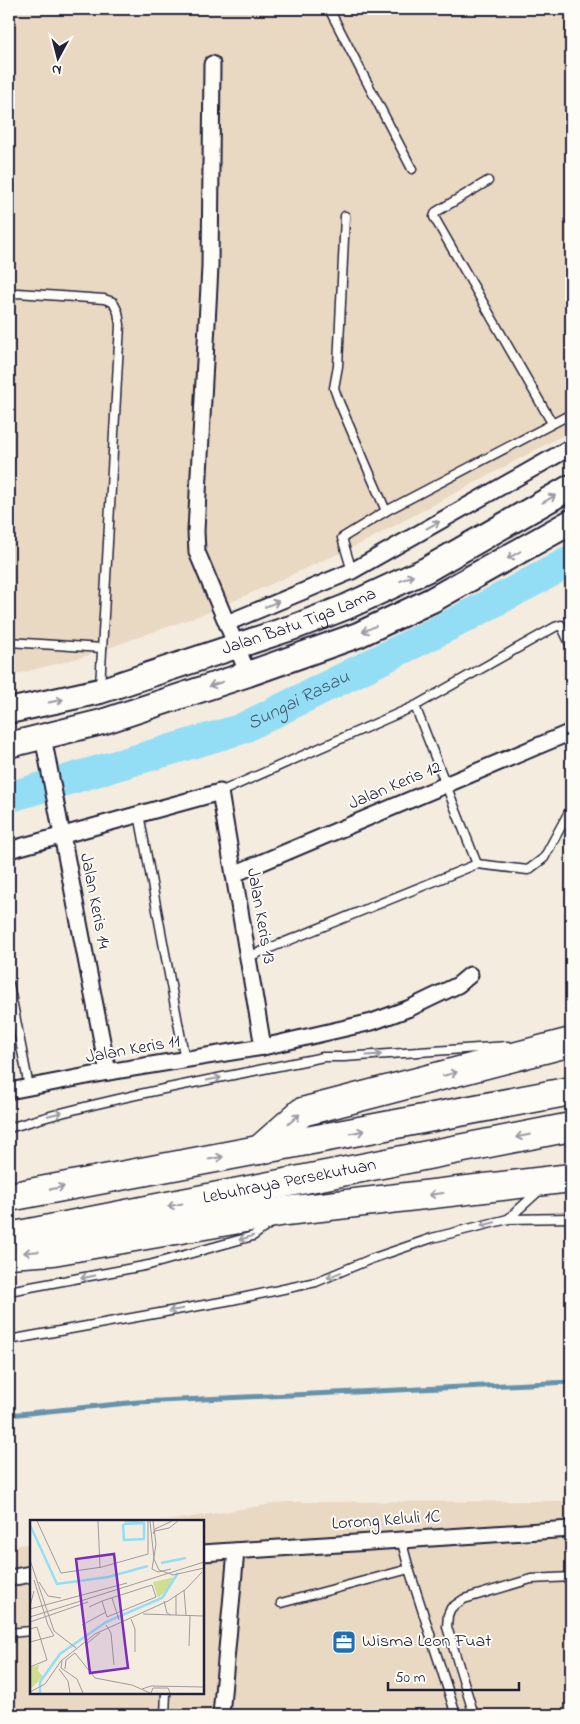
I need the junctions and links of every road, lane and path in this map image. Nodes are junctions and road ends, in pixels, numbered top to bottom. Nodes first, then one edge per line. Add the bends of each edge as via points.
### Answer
1 (329, 9) edge
2 (212, 64) dead end
3 (412, 169) dead end
4 (488, 181) dead end
5 (345, 216) dead end
6 (9, 296) edge
7 (571, 414) edge
8 (552, 423) junction
9 (571, 447) edge
10 (571, 487) edge
11 (386, 510) junction
12 (571, 522) edge
13 (352, 571) junction
14 (227, 623) junction
15 (9, 642) edge
16 (237, 646) junction
17 (571, 646) edge
18 (102, 648) junction
19 (248, 674) junction
20 (100, 691) junction
21 (415, 706) junction
22 (9, 711) edge
23 (571, 732) edge
24 (43, 737) junction
25 (9, 744) edge
26 (446, 785) junction
27 (220, 792) junction
28 (571, 808) edge
29 (139, 814) junction
30 (62, 836) junction
31 (9, 850) edge
32 (477, 864) junction
33 (234, 874) junction
34 (248, 957) junction
35 (470, 975) dead end
36 (9, 984) edge
37 (571, 1042) edge
38 (532, 1044) dead end
39 (512, 1046) dead end
40 (263, 1047) junction
41 (186, 1060) junction
42 (108, 1072) junction
43 (29, 1087) junction
44 (9, 1091) edge
45 (571, 1091) edge
46 (571, 1127) edge
47 (9, 1128) edge
48 (258, 1151) junction
49 (561, 1179) edge
50 (9, 1197) edge
51 (286, 1211) junction
52 (571, 1218) edge
53 (508, 1219) junction
54 (9, 1237) edge
55 (9, 1254) edge
56 (9, 1291) edge
57 (9, 1340) edge
58 (571, 1529) edge
59 (401, 1538) junction
60 (236, 1551) junction
61 (204, 1552) edge
62 (409, 1570) junction
63 (30, 1575) edge
64 (571, 1577) edge
65 (9, 1578) edge
66 (280, 1603) dead end
67 (30, 1631) edge
68 (9, 1634) edge
69 (166, 1694) edge
70 (165, 1715) edge
71 (221, 1715) edge
72 (456, 1715) edge
73 (474, 1715) edge

1 - 3 lane
2 - 14 street via 210,267 196,531 197,552
4 - 8 lane via 436,212 434,217
5 - 11 lane via 338,366 334,388
6 - 18 lane via 17,293 104,299 113,302 118,312 120,325
7 - 8 lane
8 - 11 lane
13 -> 9 street
16 -> 10 main road, Jalan Batu Tiga Lama via 346,607 417,574
11 - 13 lane via 342,538
12 -> 19 main road, Jalan Batu Tiga Lama via 432,600 358,635
14 -> 13 street
14 - 16 street
15 - 18 lane
16 - 19 street
16 - 20 main road, Jalan Batu Tiga Lama
17 - 21 lane via 561,625 555,627
18 - 20 lane
19 -> 24 main road, Jalan Batu Tiga Lama via 102,722
22 -> 20 main road, Jalan Batu Tiga Lama
21 - 26 lane
21 - 27 lane
23 - 26 street, Jalan Keris 12
24 - 25 main road, Jalan Batu Tiga Lama
24 - 30 street, Jalan Keris 14
26 - 32 lane
26 - 33 street, Jalan Keris 12
27 - 29 street
27 - 33 street, Jalan Keris 13
28 - 32 lane via 544,858 528,870
29 - 30 street
29 - 41 lane
30 - 31 street
30 - 42 street, Jalan Keris 14
32 - 34 lane
33 - 34 street, Jalan Keris 13
34 - 40 street, Jalan Keris 13
35 - 40 street, Jalan Keris 11 via 458,985 372,1022
36 - 43 lane
37 - 38 lane
48 -> 37 highway via 302,1112
47 -> 39 lane via 47,1116 323,1057
40 - 41 street, Jalan Keris 11
41 - 42 street, Jalan Keris 11
42 - 43 street, Jalan Keris 11
43 - 44 street, Jalan Keris 11
48 -> 45 highway, Lebuhraya Persekutuan
46 -> 54 highway, Lebuhraya Persekutuan
50 -> 48 highway, Lebuhraya Persekutuan
49 -> 51 highway
49 - 53 lane
51 -> 55 highway via 53,1251
51 -> 56 lane via 254,1236 149,1265
52 - 53 lane
53 -> 57 lane via 432,1238 316,1282
58 - 59 street, Lorong Keluli 1C
59 - 60 street, Lorong Keluli 1C
59 - 62 lane
60 - 61 street, Lorong Keluli 1C
60 - 71 street
62 - 66 lane
62 - 72 lane
63 - 65 street
64 - 73 lane via 530,1579 464,1599 451,1608 448,1627
67 - 68 lane
69 - 70 lane

